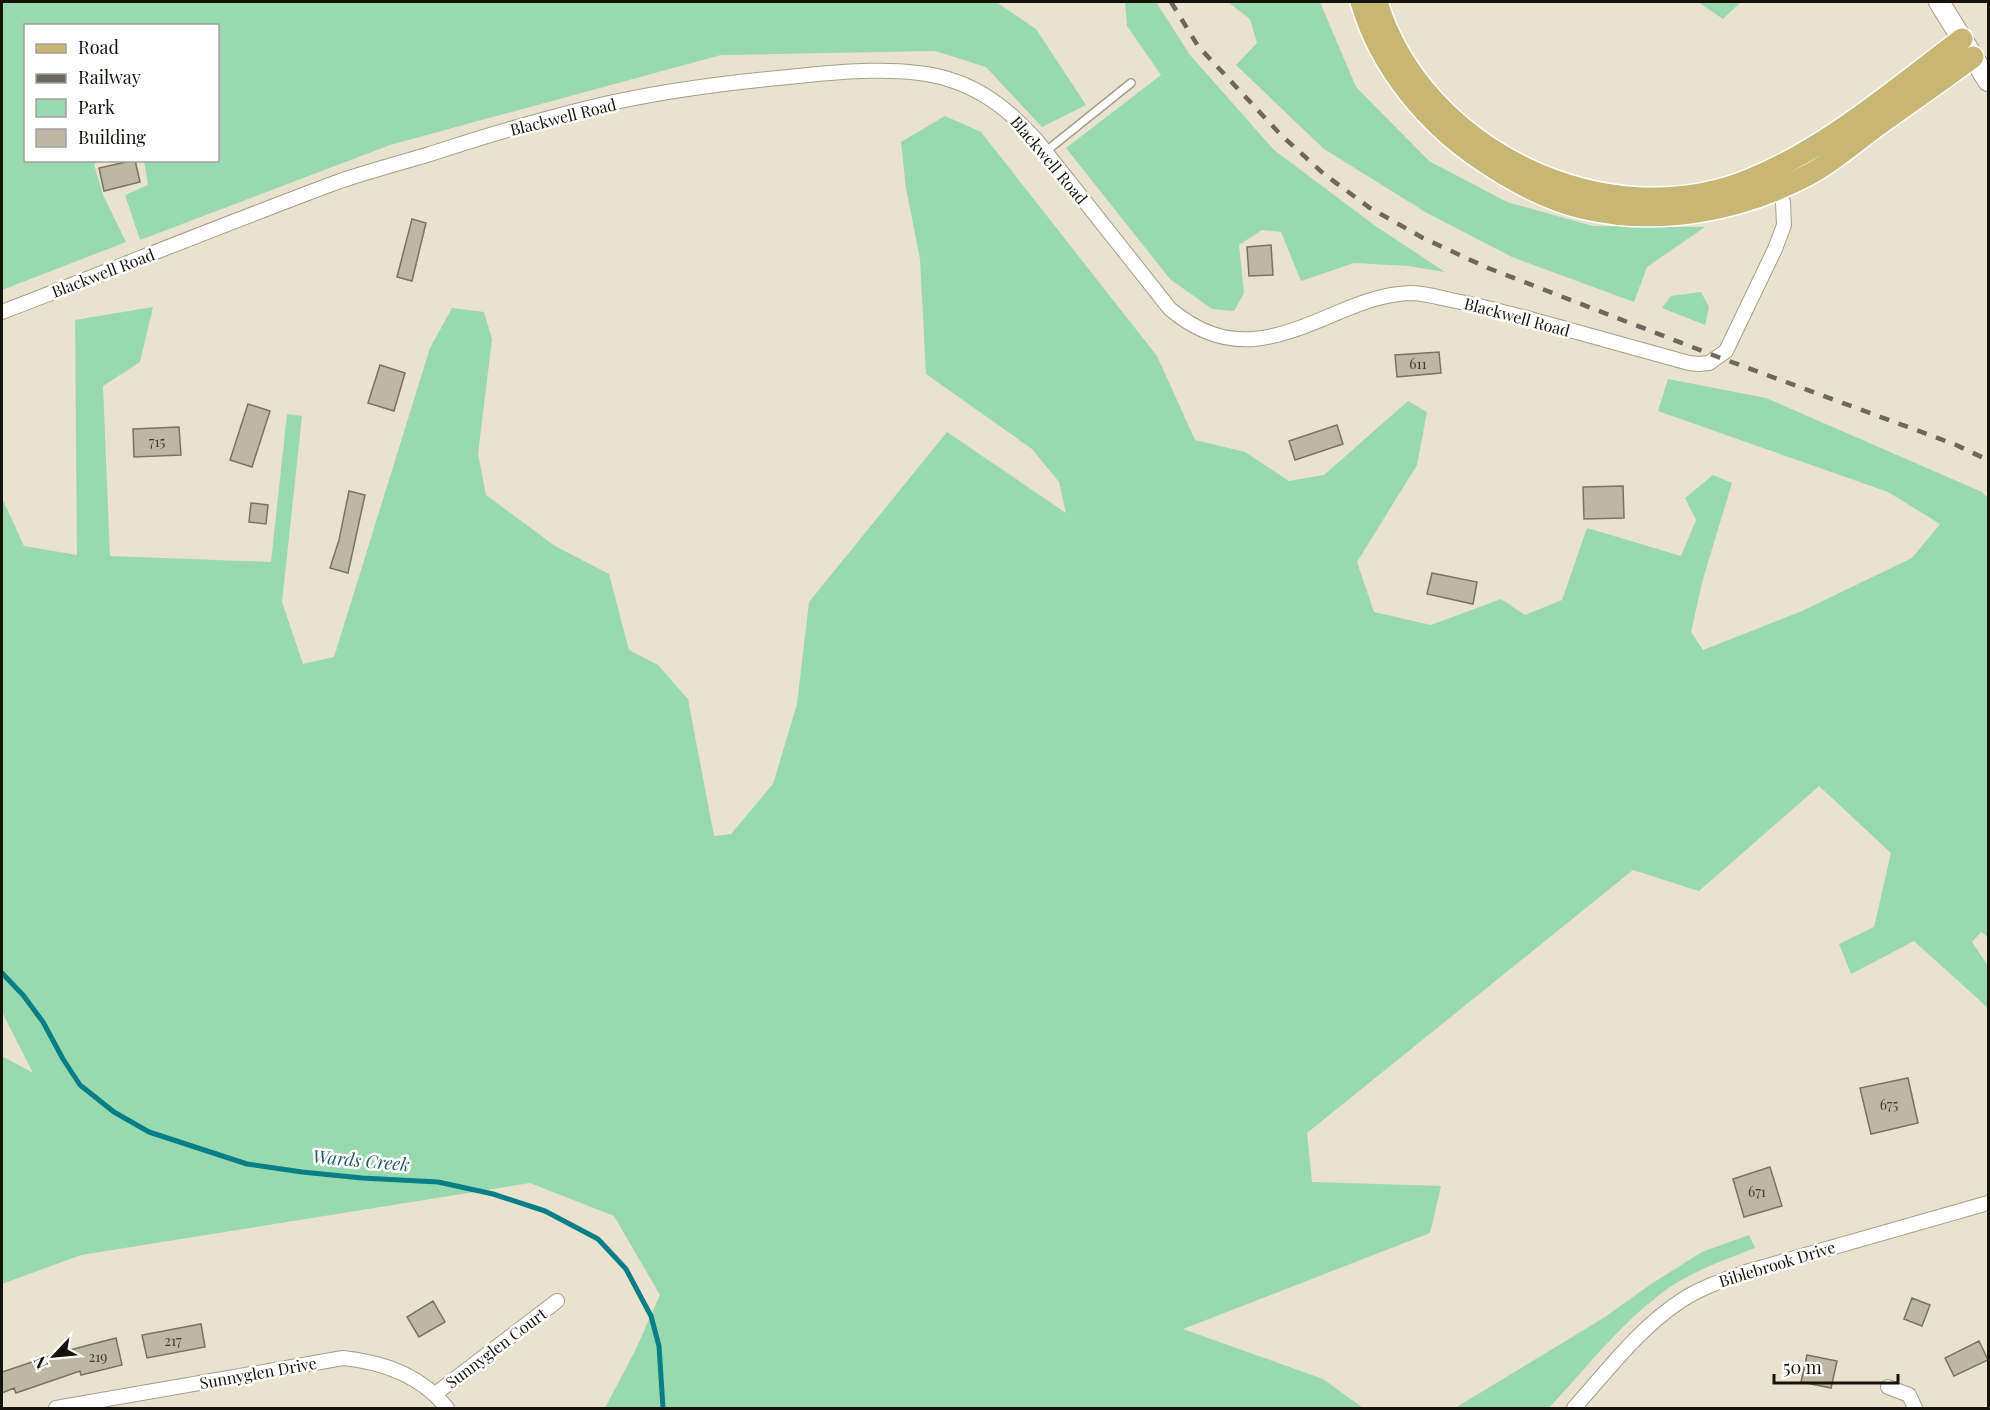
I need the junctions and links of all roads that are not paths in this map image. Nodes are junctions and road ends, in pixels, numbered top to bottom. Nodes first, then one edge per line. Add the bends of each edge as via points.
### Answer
1 (1361, 2) edge
2 (1377, 2) edge
3 (1939, 2) edge
4 (1962, 39) junction
5 (1973, 57) junction
6 (1989, 81) edge
7 (1131, 82) dead end
8 (1045, 152) junction
9 (1778, 178) junction
10 (2, 312) edge
11 (1989, 1203) edge
12 (557, 1301) dead end
13 (1888, 1387) dead end
14 (435, 1394) junction
15 (56, 1408) edge
16 (447, 1408) edge
17 (1574, 1408) edge
18 (1915, 1408) edge

1 - 9 main road via 1395,73 1442,130 1496,170 1554,200 1615,214 1696,213 1754,198
2 - 9 main road via 1394,43 1423,87 1466,131 1512,162 1583,189 1627,197 1697,195
3 - 4 main road
4 - 5 main road
4 - 9 main road via 1806,152
5 - 6 main road
5 - 9 main road via 1811,174
7 - 8 lane
8 - 9 street, Blackwell Road via 1170,309 1199,330 1216,336 1273,337 1380,297 1413,293 1490,308 1699,364 1709,363 1726,351 1775,249 1784,225
8 - 10 street, Blackwell Road via 997,103 948,79 893,71 740,81 589,108 465,142 342,181
11 - 17 street, Biblebrook Drive via 1713,1283 1655,1320
12 - 14 street, Sunnyglen Court
13 - 18 street via 1909,1395
14 - 15 street, Sunnyglen Drive via 392,1368 368,1360 343,1358
14 - 16 street, Sunnyglen Drive

